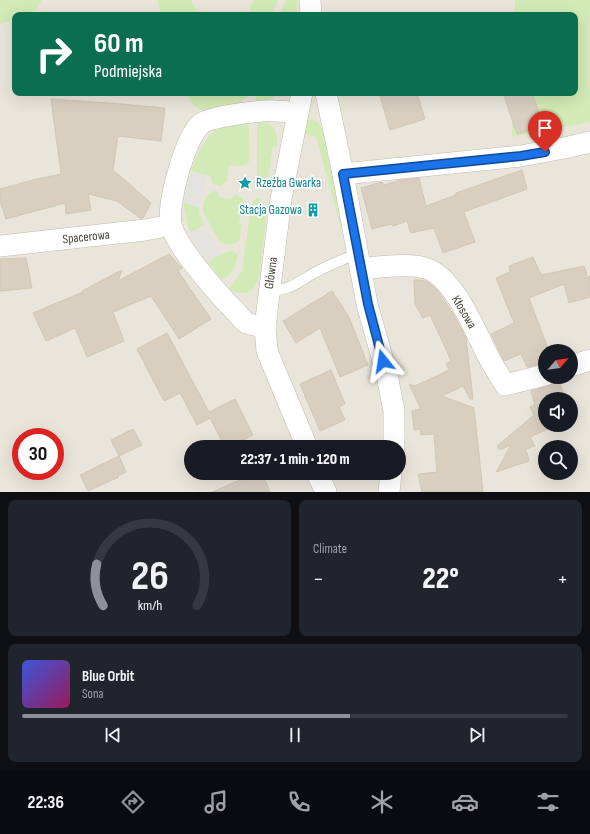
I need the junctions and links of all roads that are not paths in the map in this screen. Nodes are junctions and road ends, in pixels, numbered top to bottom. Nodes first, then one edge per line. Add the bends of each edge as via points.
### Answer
1 (310, 0) edge
2 (311, 12) edge
3 (301, 96) edge
4 (327, 96) edge
5 (297, 113) junction
6 (590, 142) edge
7 (343, 174) junction
8 (171, 225) junction
9 (0, 246) edge
10 (359, 261) junction
11 (269, 290) junction
12 (265, 327) junction
13 (590, 360) edge
14 (578, 364) edge
15 (538, 377) edge
16 (304, 440) edge
17 (394, 440) edge
18 (390, 480) edge
19 (389, 492) edge

1 - 2 street
3 - 5 street, Główna
4 - 7 street
5 - 8 street via 257,112 210,120 202,124 192,136 176,183
5 - 11 street, Główna via 280,199
6 - 7 street via 521,156
7 - 10 street
8 - 9 street, Spacerowa
8 - 12 street via 186,252 216,292 247,323
10 - 11 lane via 317,271 280,291
10 - 15 street, Kłosowa via 382,267 419,267 436,273 442,277 470,319 505,385
10 - 17 street via 387,375 394,411
11 - 12 street, Główna
12 - 16 street, Główna via 267,352
13 - 14 street
18 - 19 street

